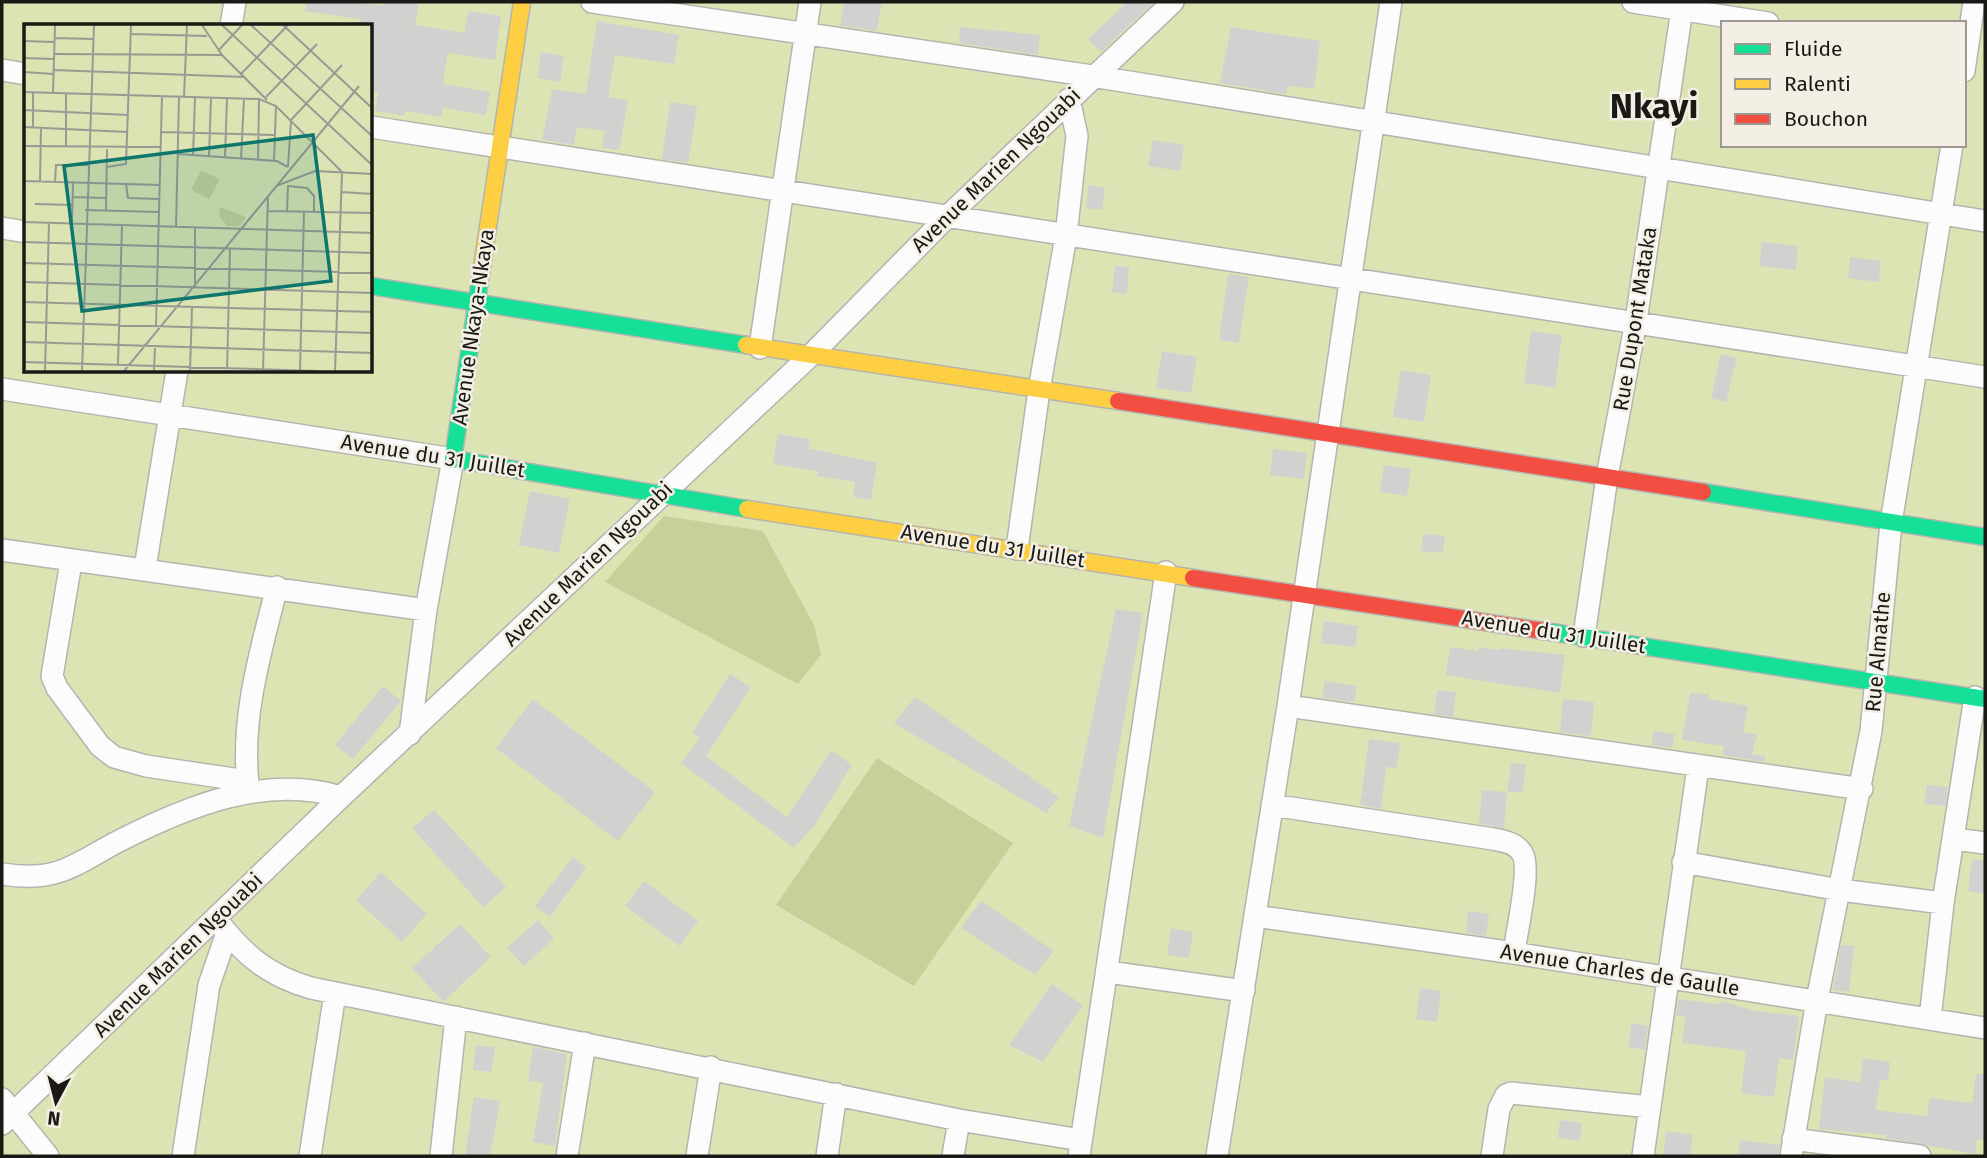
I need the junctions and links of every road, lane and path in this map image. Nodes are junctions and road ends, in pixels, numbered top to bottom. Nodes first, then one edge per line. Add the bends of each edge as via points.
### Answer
1 (235, 2) edge
2 (522, 2) edge
3 (592, 2) edge
4 (810, 2) edge
5 (1173, 2) edge
6 (1391, 2) edge
7 (1633, 2) edge
8 (1974, 2) edge
9 (1683, 5) edge
10 (1759, 21) edge
11 (231, 24) edge
12 (806, 33) junction
13 (1970, 59) edge
14 (2, 70) edge
15 (24, 74) edge
16 (1092, 76) junction
17 (1069, 99) junction
18 (1374, 124) junction
19 (373, 127) edge
20 (498, 146) junction
21 (1952, 147) edge
22 (1659, 167) junction
23 (785, 190) junction
24 (1941, 215) junction
25 (948, 216) junction
26 (1985, 221) edge
27 (2, 228) edge
28 (24, 232) edge
29 (1066, 236) junction
30 (1350, 281) junction
31 (373, 286) edge
32 (478, 303) junction
33 (1636, 321) junction
34 (760, 348) junction
35 (811, 355) junction
36 (1917, 368) junction
37 (177, 373) edge
38 (1985, 377) edge
39 (2, 389) edge
40 (1039, 390) junction
41 (171, 414) junction
42 (1327, 432) junction
43 (453, 458) junction
44 (1607, 477) junction
45 (660, 496) junction
46 (1891, 523) junction
47 (1985, 537) edge
48 (2, 550) edge
49 (1017, 550) junction
50 (71, 562) junction
51 (145, 568) junction
52 (1166, 572) junction
53 (276, 587) junction
54 (1304, 592) junction
55 (426, 610) junction
56 (1584, 636) junction
57 (1875, 682) junction
58 (1980, 698) edge
59 (1288, 706) junction
60 (410, 734) junction
61 (1698, 767) junction
62 (248, 787) junction
63 (1862, 789) junction
64 (341, 797) junction
65 (1272, 804) junction
66 (1955, 839) junction
67 (1985, 843) edge
68 (1683, 862) junction
69 (2, 874) edge
70 (1840, 890) junction
71 (1943, 903) junction
72 (1255, 916) junction
73 (222, 926) junction
74 (1514, 953) junction
75 (1108, 972) junction
76 (1667, 978) junction
77 (1244, 991) junction
78 (335, 993) junction
79 (1817, 1000) junction
80 (456, 1017) junction
81 (1930, 1019) junction
82 (1985, 1028) edge
83 (585, 1043) junction
84 (710, 1067) junction
85 (836, 1094) junction
86 (1650, 1107) junction
87 (6, 1112) edge
88 (958, 1121) junction
89 (1792, 1147) edge
90 (1080, 1148) edge
91 (48, 1156) edge
92 (183, 1156) edge
93 (310, 1156) edge
94 (441, 1156) edge
95 (567, 1156) edge
96 (697, 1156) edge
97 (827, 1156) edge
98 (953, 1156) edge
99 (1217, 1156) edge
100 (1492, 1156) edge
101 (1643, 1156) edge
102 (1920, 1156) edge

1 - 11 street
2 - 20 street, Avenue Nkaya-Nkaya
3 - 12 street
4 - 12 street
5 - 16 street, Avenue Marien Ngouabi
6 - 18 street
7 - 9 street
8 - 13 street
9 - 10 street
9 - 22 street, Rue Dupont Mataka
12 - 16 street
12 - 23 street
14 - 15 street
16 - 17 street, Avenue Marien Ngouabi
16 - 18 street
17 - 25 street, Avenue Marien Ngouabi
17 - 29 street via 1077,136
18 - 22 street
18 - 30 street
19 - 20 street
20 - 23 street
20 - 32 street, Avenue Nkaya-Nkaya
21 - 24 street, Rue Almathe
22 - 24 street
22 - 33 street, Rue Dupont Mataka
23 - 25 street
23 - 34 street
24 - 26 street
24 - 36 street, Rue Almathe
25 - 29 street
25 - 35 street, Avenue Marien Ngouabi
27 - 28 street
29 - 30 street
29 - 40 street
30 - 33 street
30 - 42 street
31 - 32 street
32 - 34 street
32 - 43 street, Avenue Nkaya-Nkaya
33 - 36 street
33 - 44 street, Rue Dupont Mataka
34 - 35 street
35 - 40 street
35 - 45 street, Avenue Marien Ngouabi
36 - 38 street
36 - 46 street, Rue Almathe
37 - 41 street
39 - 41 street, Avenue du 31 Juillet
40 - 42 street
40 - 49 street
41 - 43 street, Avenue du 31 Juillet
41 - 51 street
42 - 44 street
42 - 54 street
43 - 45 street, Avenue du 31 Juillet
43 - 55 street, Avenue Nkaya-Nkaya
44 - 46 street
44 - 56 street, Rue Dupont Mataka
45 - 49 street, Avenue du 31 Juillet
45 - 60 street, Avenue Marien Ngouabi
46 - 47 street
46 - 57 street, Rue Almathe
48 - 50 street
49 - 52 street, Avenue du 31 Juillet
50 - 51 street
50 - 62 street via 52,676 100,746 114,757 146,766
51 - 53 street
52 - 54 street, Avenue du 31 Juillet
52 - 75 street
53 - 55 street
53 - 62 street via 251,704
54 - 56 street, Avenue du 31 Juillet
54 - 59 street
55 - 60 street, Avenue Nkaya-Nkaya
56 - 57 street, Avenue du 31 Juillet
57 - 58 street, Avenue du 31 Juillet
57 - 63 street, Rue Almathe
58 - 66 street
59 - 61 street
59 - 65 street
60 - 64 street, Avenue Marien Ngouabi
61 - 63 street
61 - 68 street
62 - 64 street via 316,789
62 - 69 street via 119,841 73,869 43,877
63 - 70 street, Rue Almathe
64 - 73 street, Avenue Marien Ngouabi
65 - 72 street
65 - 74 street via 1515,845 1525,858 1525,872
66 - 67 street
66 - 71 street
68 - 70 street
68 - 76 street
70 - 71 street
70 - 79 street, Rue Almathe
71 - 81 street
72 - 74 street, Avenue Charles de Gaulle
72 - 77 street
73 - 78 street via 242,951 276,976
73 - 87 street, Avenue Marien Ngouabi
73 - 92 street
74 - 76 street, Avenue Charles de Gaulle
75 - 77 street
75 - 90 street
76 - 79 street, Avenue Charles de Gaulle
76 - 86 street
77 - 99 street
78 - 80 street
78 - 93 street
79 - 81 street, Avenue Charles de Gaulle
79 - 89 street, Rue Almathe
80 - 83 street
80 - 94 street
81 - 82 street, Avenue Charles de Gaulle
83 - 84 street
83 - 95 street
84 - 85 street
84 - 96 street
85 - 88 street
85 - 97 street
86 - 100 street via 1511,1093 1499,1109
86 - 101 street
87 - 91 street
88 - 90 street
88 - 98 street
89 - 102 street

